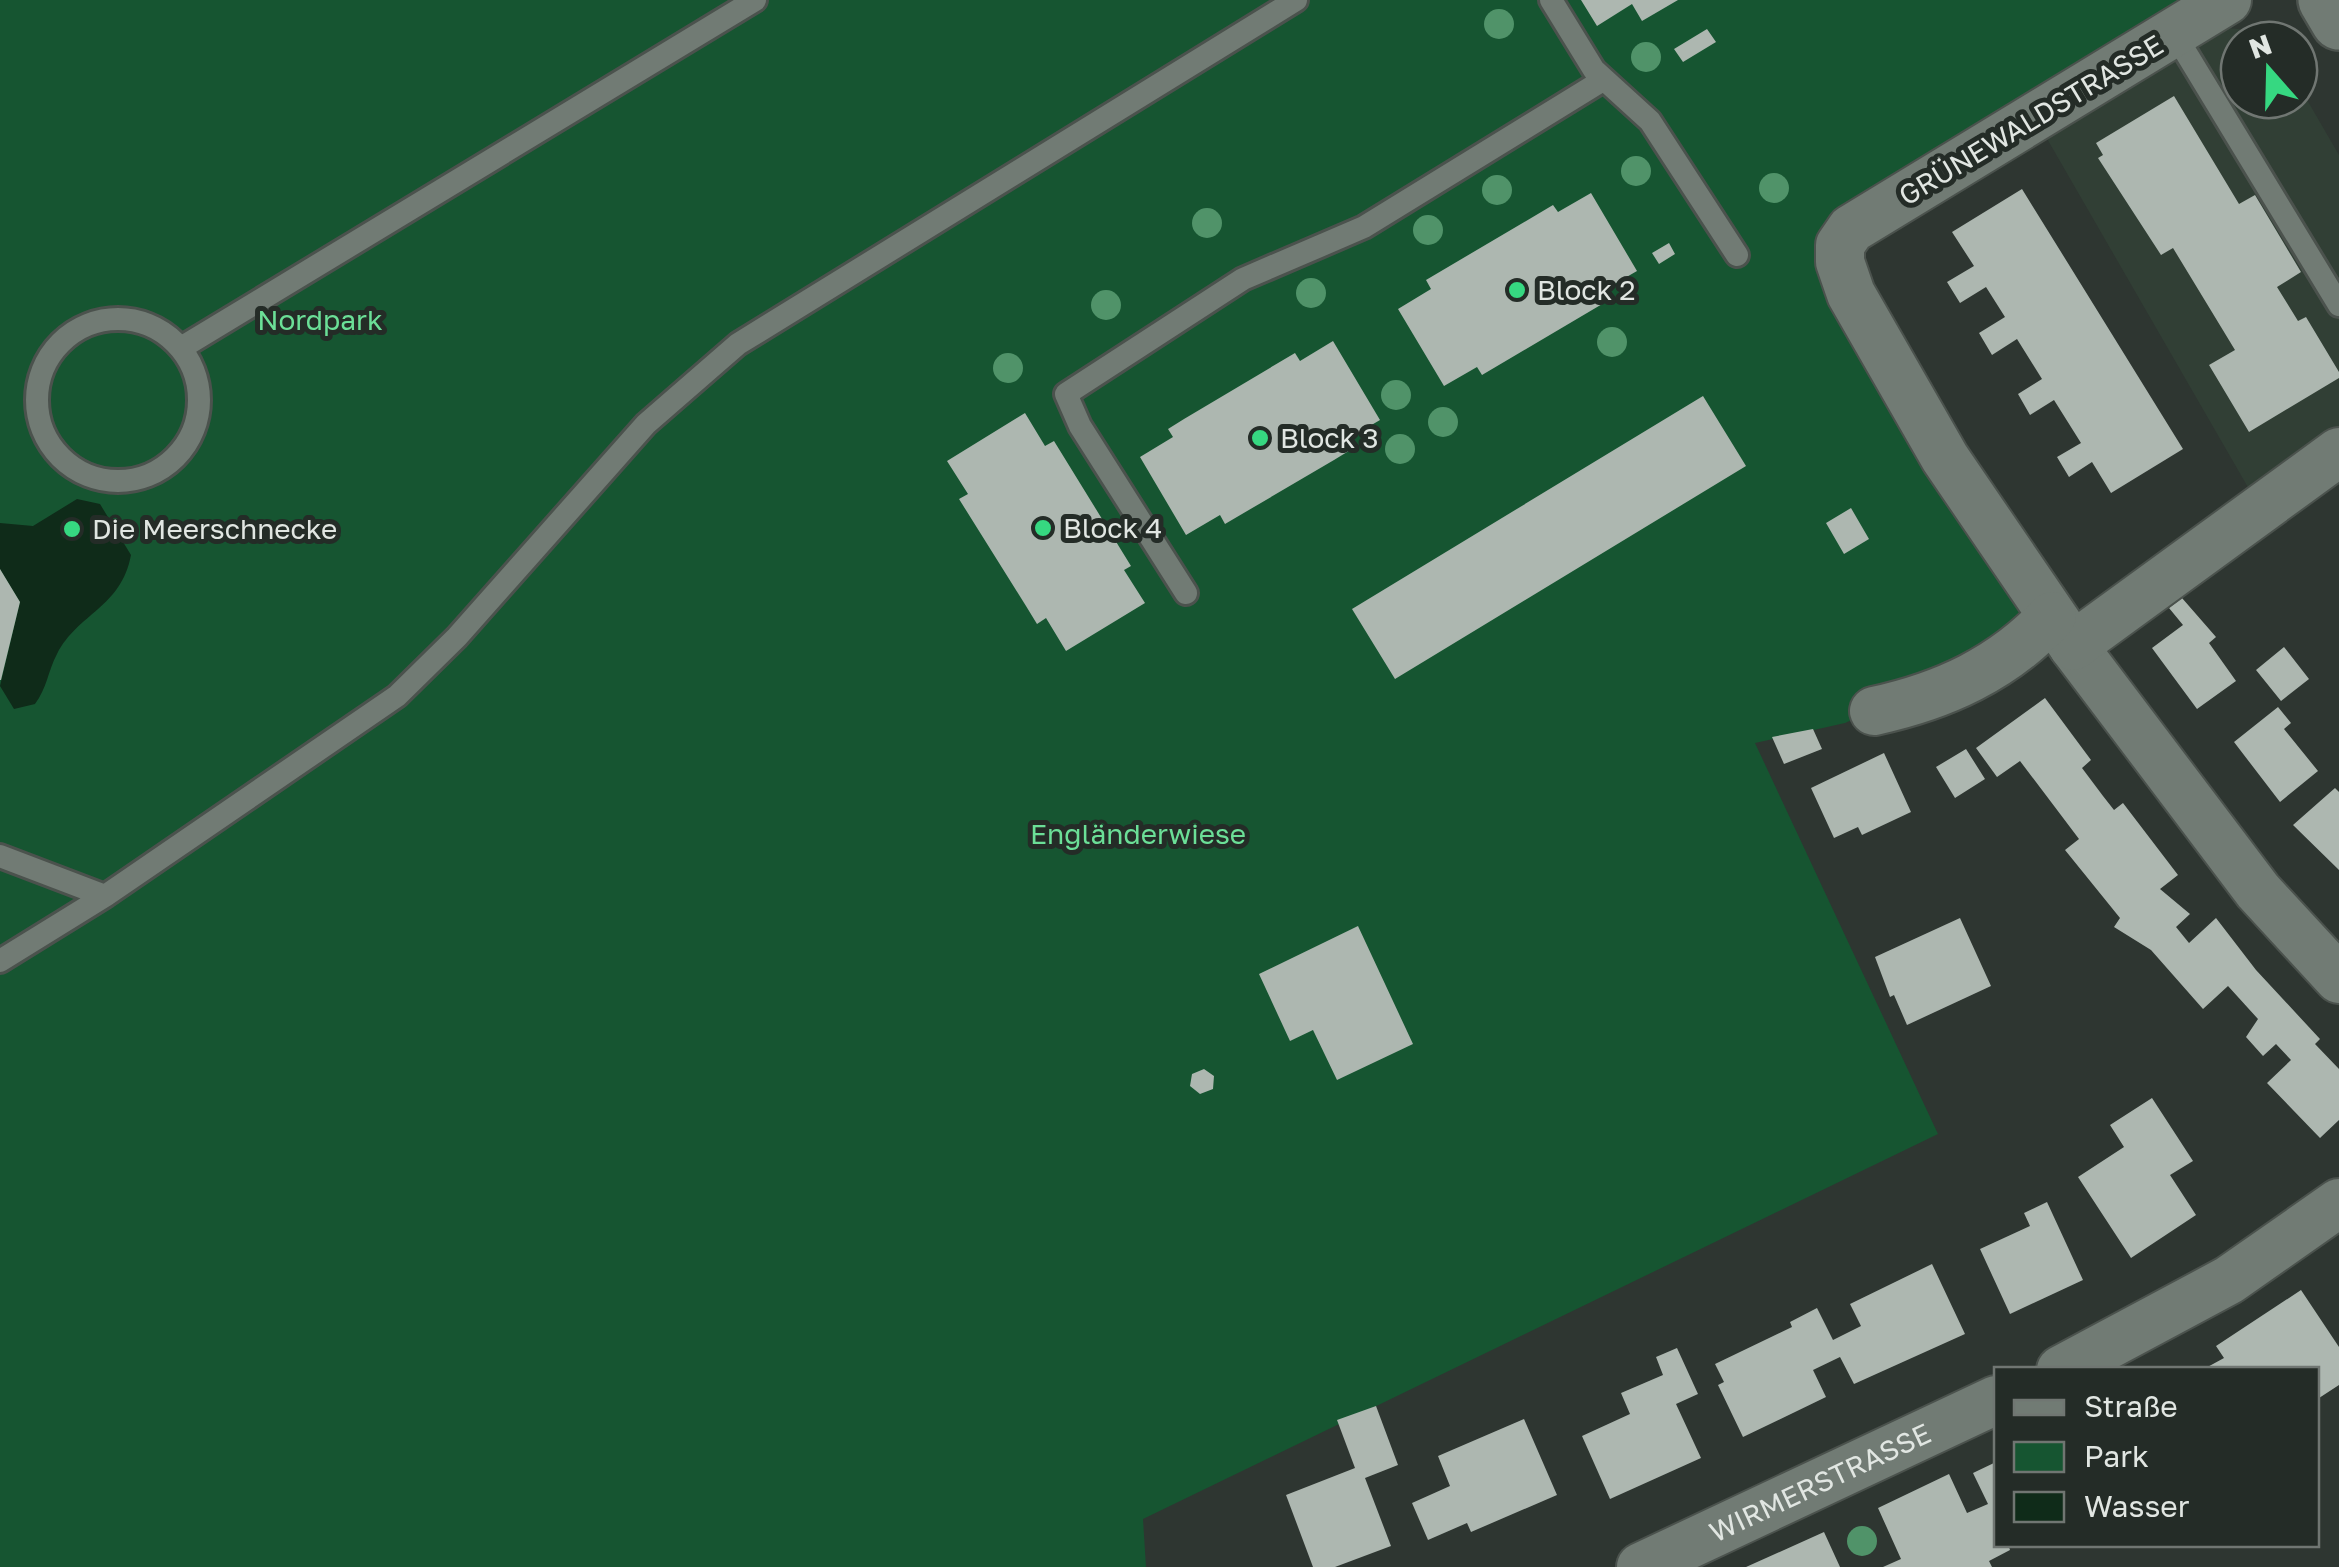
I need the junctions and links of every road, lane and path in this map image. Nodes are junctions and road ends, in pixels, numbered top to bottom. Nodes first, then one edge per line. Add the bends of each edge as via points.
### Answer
1 (755, 0) edge
2 (1296, 0) edge
3 (1551, 0) edge
4 (2227, 0) edge
5 (2326, 0) edge
6 (2339, 22) edge
7 (2174, 33) junction
8 (1603, 80) junction
9 (1737, 255) dead end
10 (2339, 304) edge
11 (180, 348) junction
12 (2339, 452) edge
13 (1186, 593) dead end
14 (2062, 631) junction
15 (1874, 712) dead end
16 (0, 856) edge
17 (106, 896) junction
18 (0, 961) edge
19 (2339, 979) edge
20 (2339, 1204) edge
21 (2067, 1367) edge
22 (1994, 1401) edge
23 (1641, 1567) edge

1 - 11 lane
2 - 17 lane via 738,344 646,424 397,696
3 - 8 lane
4 - 7 street, GRÜNEWALDSTRASSE
5 - 6 street
7 - 10 lane
7 - 14 street, GRÜNEWALDSTRASSE via 1851,229 1840,245 1851,294 1945,458
8 - 9 lane via 1650,121
8 - 13 lane via 1364,227 1243,279 1066,394
11 - 11 lane via 131,320 102,320 66,338 38,387 50,444 74,468 107,480 142,477 168,464 191,436 198,412 196,376
12 - 14 street
14 - 15 street via 1970,680
14 - 19 street via 2258,891
16 - 17 lane
17 - 18 lane
20 - 21 street via 2229,1280
22 - 23 street, WIRMERSTRASSE

